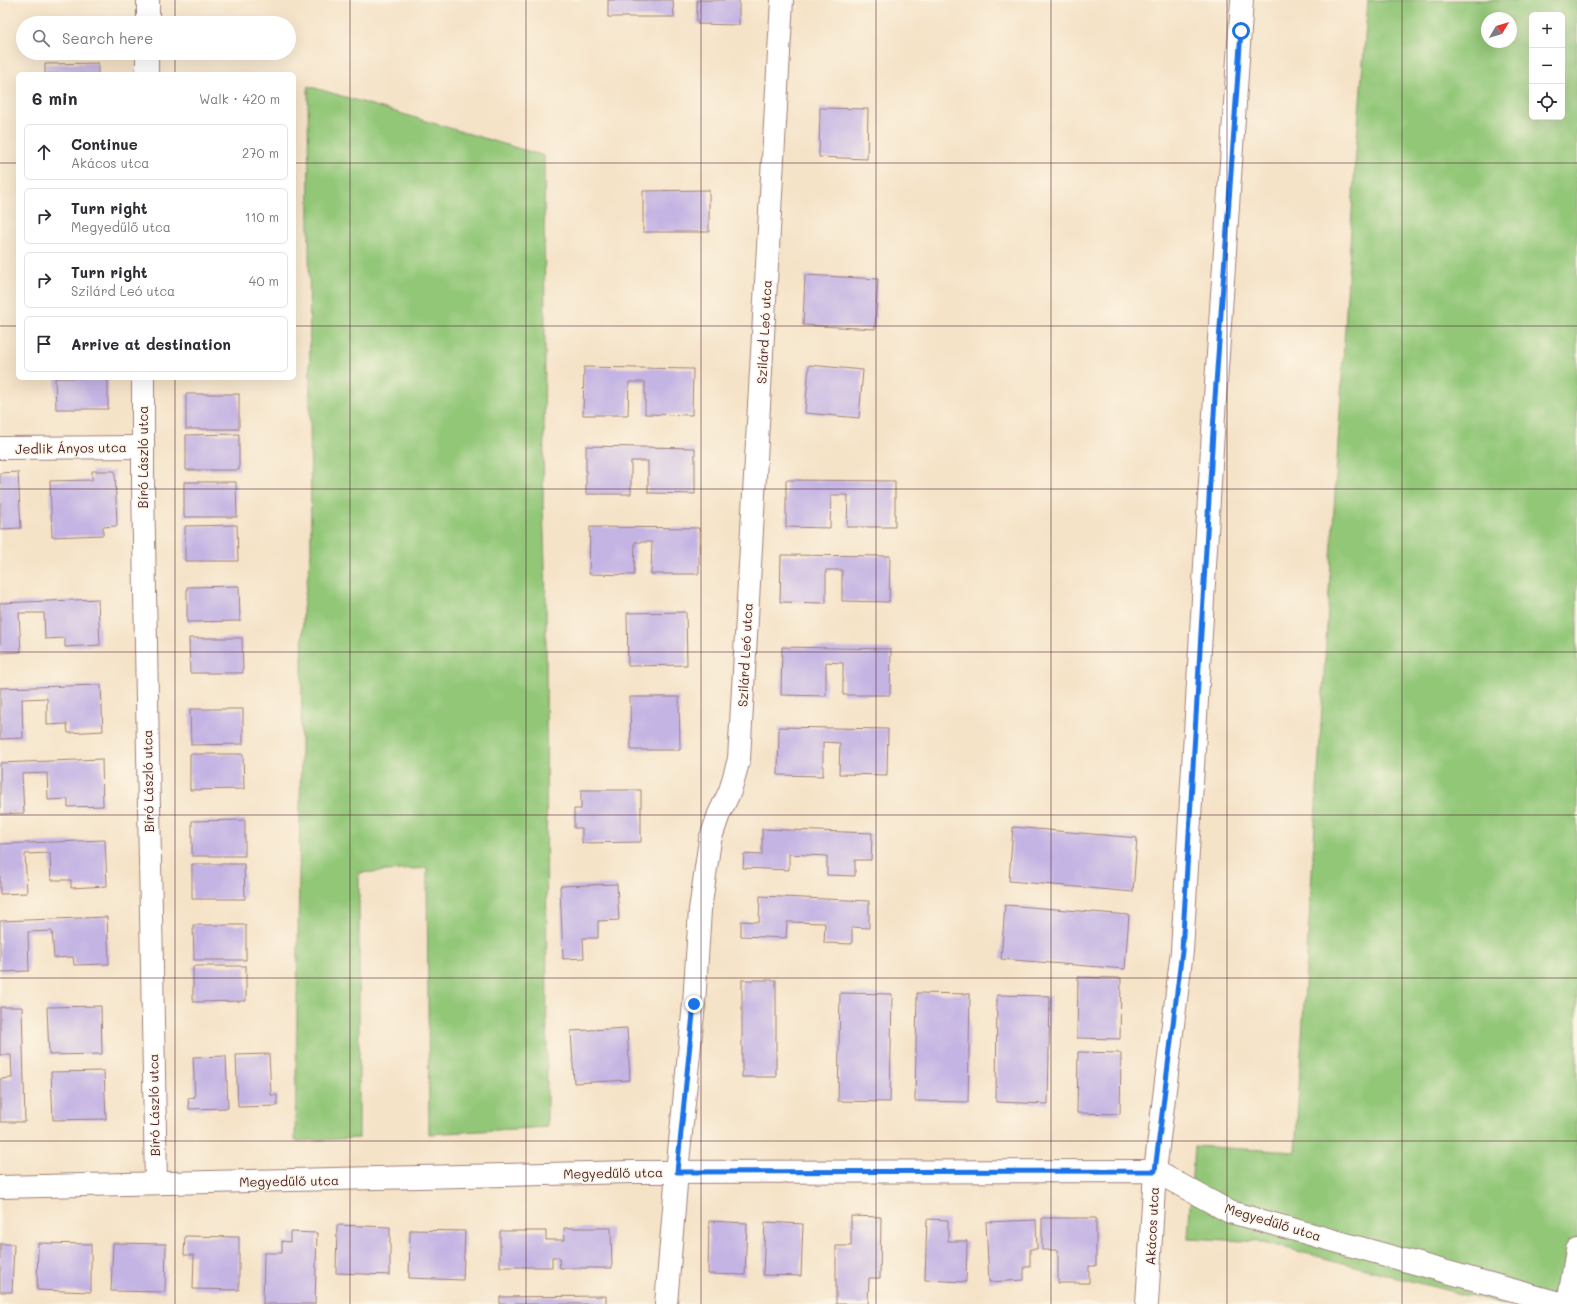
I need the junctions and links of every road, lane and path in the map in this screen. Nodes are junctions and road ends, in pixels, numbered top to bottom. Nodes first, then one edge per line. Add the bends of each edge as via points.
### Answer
1 (148, 0) edge
2 (782, 0) edge
3 (1242, 0) edge
4 (148, 16) edge
5 (147, 60) edge
6 (147, 72) edge
7 (143, 380) edge
8 (142, 447) junction
9 (0, 448) edge
10 (1155, 1171) junction
11 (677, 1172) junction
12 (156, 1183) junction
13 (0, 1187) edge
14 (1577, 1250) edge
15 (666, 1304) edge
16 (1147, 1304) edge
17 (1563, 1304) edge
18 (1568, 1304) edge

1 - 4 street
2 - 11 street, Szilárd Leó utca via 739,759 730,791 710,840 700,910 694,1004
3 - 10 street, Akácos utca via 1182,951
5 - 6 street
7 - 8 street, Bíró László utca
8 - 9 street, Jedlik Ányos utca
8 - 12 street, Bíró László utca
10 - 11 street, Megyedűlő utca
10 - 16 street, Akácos utca
10 - 17 street, Megyedűlő utca via 1230,1212
11 - 12 street, Megyedűlő utca
11 - 15 street, Szilárd Leó utca
12 - 13 street, Megyedűlő utca
14 - 18 street

